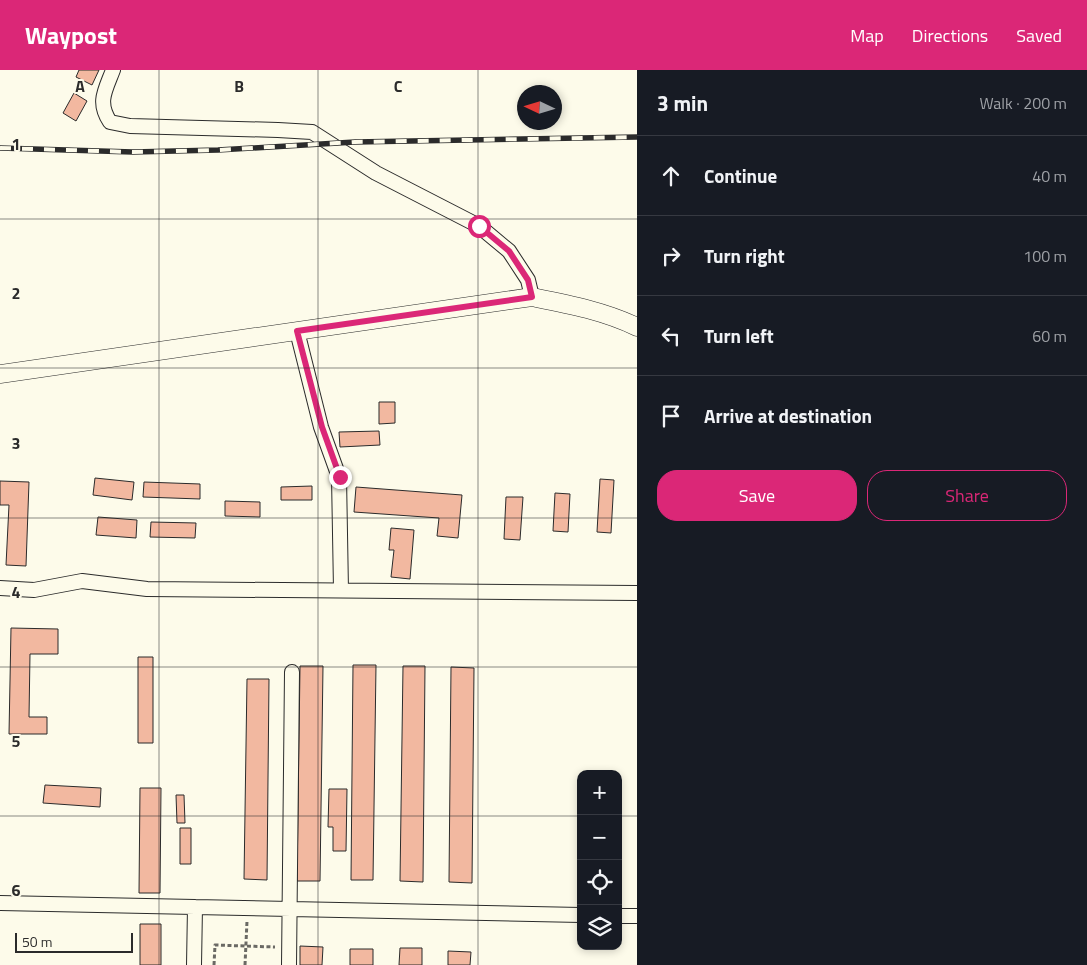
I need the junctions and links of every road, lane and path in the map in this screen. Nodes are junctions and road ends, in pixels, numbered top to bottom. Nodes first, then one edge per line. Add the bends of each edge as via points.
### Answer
1 (112, 70) edge
2 (532, 297) junction
3 (637, 326) edge
4 (297, 331) junction
5 (0, 374) edge
6 (0, 588) edge
7 (341, 590) junction
8 (637, 594) edge
9 (292, 672) dead end
10 (0, 903) edge
11 (195, 907) junction
12 (247, 908) junction
13 (290, 908) junction
14 (577, 915) edge
15 (622, 916) edge
16 (637, 916) edge
17 (246, 945) junction
18 (275, 946) dead end
19 (194, 965) edge
20 (214, 965) edge
21 (245, 965) edge
22 (289, 965) edge

1 - 2 street via 102,97 103,112 110,122 130,126 312,132 376,173 479,226 509,251 528,280
2 - 3 street via 576,306
2 - 4 street
4 - 5 street
4 - 7 street via 322,427 340,477
6 - 7 street via 34,590 82,581 147,589
7 - 8 street
9 - 13 street
10 - 11 street
11 - 12 street
11 - 19 street
12 - 13 street
12 - 17 path
13 - 14 street
13 - 22 street
15 - 16 street
17 - 18 path
17 - 20 path via 215,945
17 - 21 path

